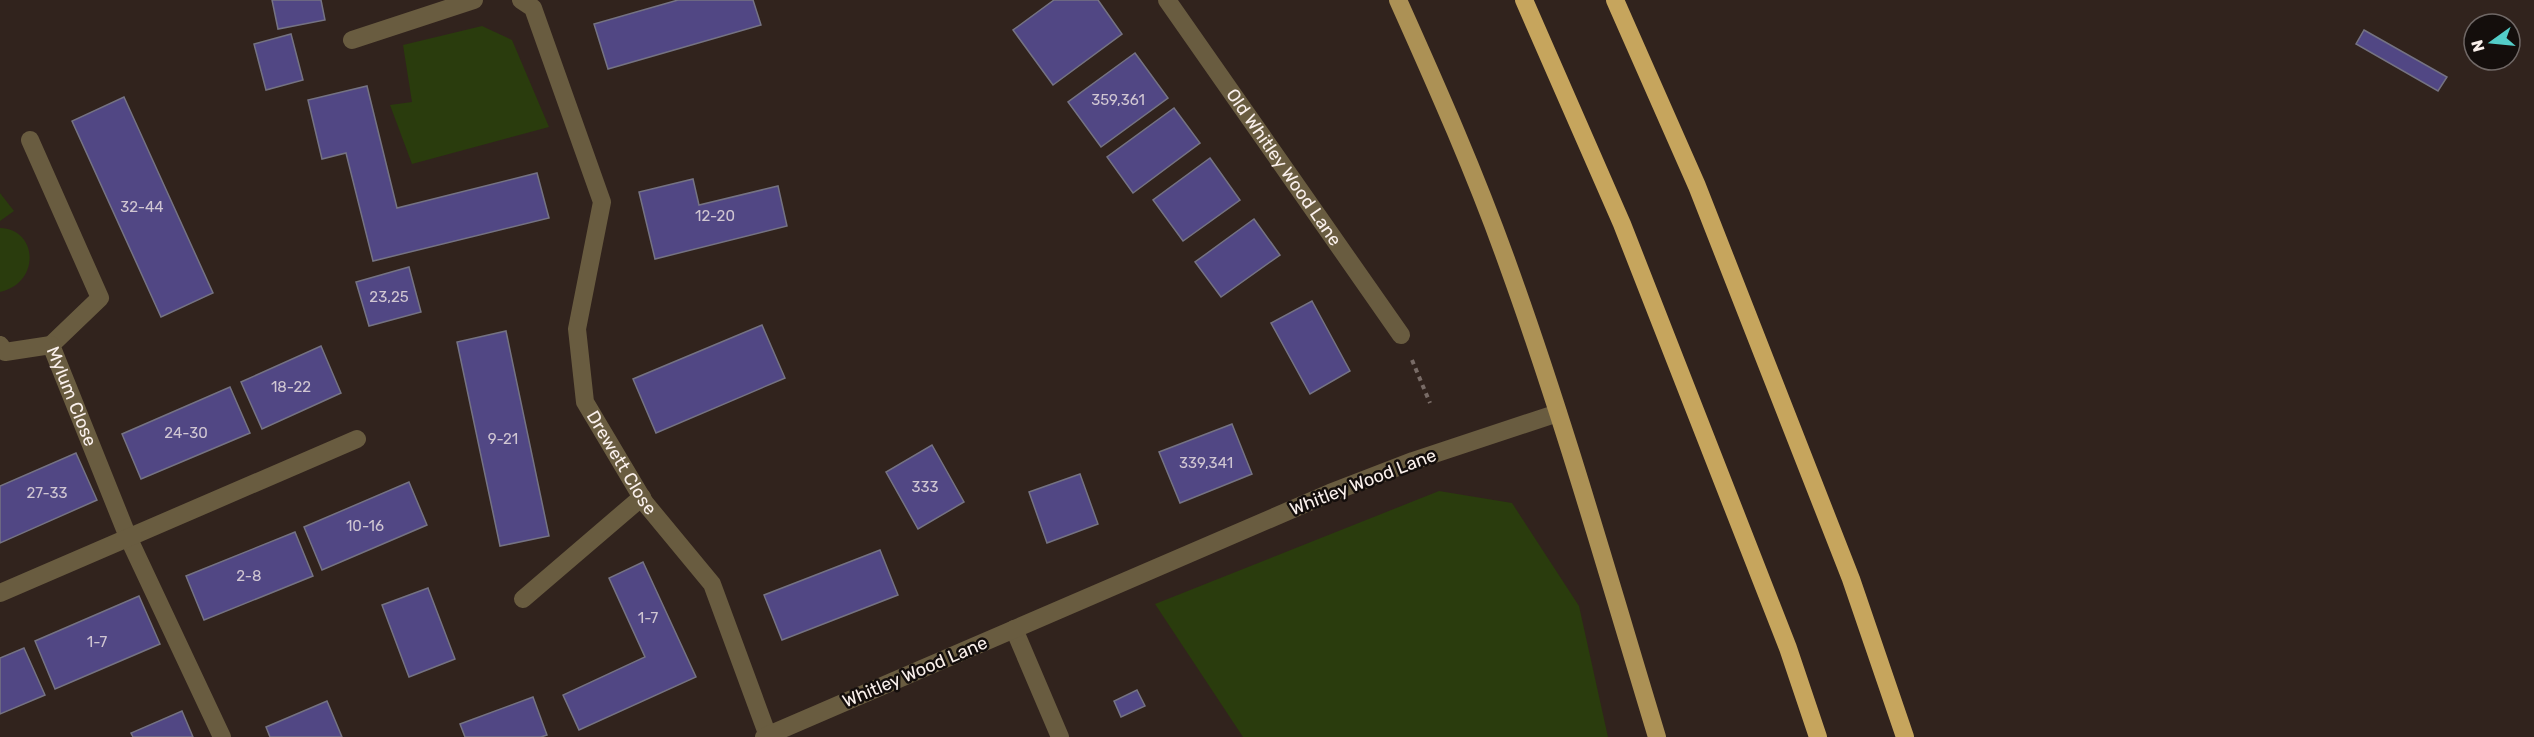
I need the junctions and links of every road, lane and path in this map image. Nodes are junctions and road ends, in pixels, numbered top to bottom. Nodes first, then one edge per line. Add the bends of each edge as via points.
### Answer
1 (474, 0) edge
2 (521, 0) edge
3 (1167, 0) edge
4 (1398, 0) edge
5 (1524, 0) edge
6 (1615, 0) edge
7 (352, 40) dead end
8 (30, 140) dead end
9 (1401, 334) joint
10 (0, 345) edge
11 (51, 345) junction
12 (1430, 403) dead end
13 (1558, 413) junction
14 (357, 439) dead end
15 (642, 497) junction
16 (128, 537) junction
17 (0, 593) edge
18 (523, 599) dead end
19 (1014, 629) junction
20 (1788, 648) junction
21 (766, 736) edge
22 (222, 737) edge
23 (1060, 737) edge
24 (1658, 737) edge
25 (1807, 737) edge
26 (1818, 737) edge
27 (1905, 737) edge

1 - 7 street
2 - 15 street, Drewett Close via 533,8 602,202 577,329 585,402
3 - 9 street, Old Whitley Wood Lane
4 - 13 main road via 1508,263
5 - 20 highway via 1622,224
6 - 27 highway via 1718,241 1851,579
8 - 11 street, Mylum Close via 100,298
9 - 12 path
10 - 11 street via 5,352
11 - 16 street, Mylum Close
13 - 19 street, Whitley Wood Lane via 1330,493
13 - 24 main road
14 - 16 street
15 - 18 street
15 - 21 street, Drewett Close via 712,584
16 - 17 street
16 - 22 street, Mylum Close
19 - 21 street, Whitley Wood Lane
19 - 23 street
20 - 25 highway
20 - 26 highway

